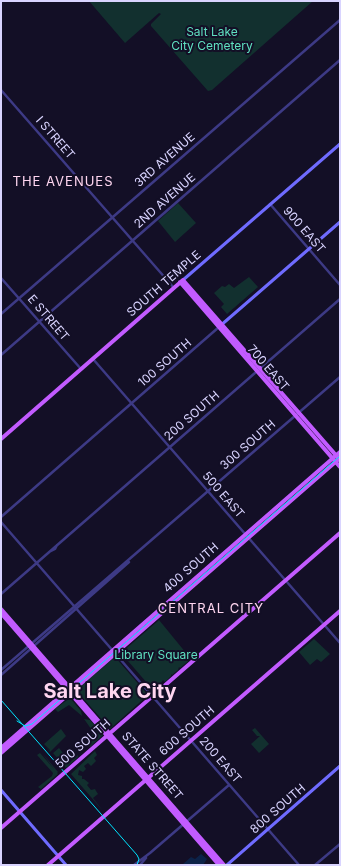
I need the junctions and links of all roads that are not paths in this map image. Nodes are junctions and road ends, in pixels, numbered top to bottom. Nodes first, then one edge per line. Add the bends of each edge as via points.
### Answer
1 (340, 20) edge
2 (340, 60) edge
3 (1, 90) edge
4 (340, 144) edge
5 (270, 204) junction
6 (112, 218) junction
7 (340, 222) edge
8 (132, 241) junction
9 (309, 249) junction
10 (1, 278) edge
11 (182, 281) junction
12 (340, 285) edge
13 (174, 288) junction
14 (19, 298) junction
15 (340, 300) edge
16 (1, 314) edge
17 (39, 321) junction
18 (220, 326) junction
19 (1, 355) edge
20 (93, 358) junction
21 (81, 369) junction
22 (259, 370) junction
23 (340, 378) edge
24 (132, 403) junction
25 (297, 414) junction
26 (1, 439) edge
27 (170, 448) junction
28 (340, 452) edge
29 (334, 457) junction
30 (339, 460) edge
31 (340, 467) edge
32 (208, 492) junction
33 (1, 517) edge
34 (1, 522) edge
35 (340, 533) edge
36 (245, 534) junction
37 (249, 538) junction
38 (37, 563) junction
39 (286, 580) junction
40 (1, 594) edge
41 (76, 608) junction
42 (1, 609) edge
43 (340, 611) edge
44 (1, 614) edge
45 (324, 625) junction
46 (340, 643) edge
47 (31, 646) junction
48 (113, 650) junction
49 (116, 654) junction
50 (6, 667) junction
51 (1, 672) edge
52 (68, 688) junction
53 (72, 693) junction
54 (153, 696) junction
55 (108, 735) junction
56 (191, 740) junction
57 (1, 748) edge
58 (1, 753) edge
59 (340, 766) edge
60 (147, 779) junction
61 (229, 785) junction
62 (1, 790) edge
63 (20, 812) junction
64 (185, 823) junction
65 (1, 828) edge
66 (268, 829) junction
67 (340, 844) edge
68 (58, 856) junction
69 (142, 863) edge
70 (48, 865) edge
71 (66, 865) edge
72 (134, 865) edge
73 (219, 865) edge
74 (225, 865) edge
75 (299, 865) edge
76 (315, 865) edge

1 - 6 street, 3RD AVENUE
2 - 8 street, 2ND AVENUE
3 - 6 street, I STREET
4 - 5 main road, SOUTH TEMPLE
5 - 9 street, 900 EAST
5 - 11 main road, SOUTH TEMPLE
6 - 8 street, I STREET
6 - 14 street, 3RD AVENUE
7 - 9 main road, 100 SOUTH
8 - 13 street, I STREET
8 - 17 street, 2ND AVENUE
9 - 12 street, 900 EAST
9 - 18 main road, 100 SOUTH
10 - 14 street, E STREET
11 - 13 main road, SOUTH TEMPLE
11 - 18 main road, 700 EAST
13 - 20 main road, SOUTH TEMPLE
14 - 16 street, 3RD AVENUE
14 - 17 street, E STREET
15 - 22 street, 200 SOUTH
17 - 19 street, 2ND AVENUE
17 - 21 street, E STREET
18 - 22 main road, 700 EAST
18 - 24 street, 100 SOUTH
20 - 21 main road, SOUTH TEMPLE
20 - 24 street, 500 EAST
21 - 26 main road, SOUTH TEMPLE
22 - 25 main road, 700 EAST
22 - 27 street, 200 SOUTH
23 - 25 street, 300 SOUTH
24 - 27 street, 500 EAST
24 - 33 street, 100 SOUTH
25 - 29 main road, 700 EAST
25 - 32 street, 300 SOUTH
27 - 32 street, 500 EAST
27 - 38 street, 200 SOUTH
28 - 29 main road, 400 SOUTH
29 - 30 main road, 700 EAST
29 - 36 main road, 400 SOUTH
30 - 31 main road, 700 EAST
30 - 37 main road, 400 SOUTH
32 - 36 street, 500 EAST
32 - 41 street, 300 SOUTH
34 - 38 street, 200 EAST
35 - 39 main road, 500 SOUTH
36 - 37 street, 500 EAST
36 - 48 main road, 400 SOUTH
37 - 39 street, 500 EAST
37 - 49 main road, 400 SOUTH
38 - 40 street, 200 SOUTH
38 - 41 street, 200 EAST
39 - 45 street, 500 EAST
39 - 54 main road, 500 SOUTH
41 - 47 street, 300 SOUTH
41 - 48 street, 200 EAST
42 - 47 main road, STATE STREET
43 - 45 main road, 600 SOUTH
44 - 47 main road, STATE STREET
45 - 46 street, 500 EAST
45 - 56 main road, 600 SOUTH
47 - 50 street, 300 SOUTH
47 - 50 street, 300 SOUTH via 13,665
47 - 52 main road, STATE STREET
48 - 49 street, 200 EAST
48 - 52 main road, 400 SOUTH
49 - 53 main road, 400 SOUTH
49 - 54 street, 200 EAST
50 - 51 street, 300 SOUTH
52 - 53 main road, STATE STREET
52 - 57 main road, 400 SOUTH
53 - 55 main road, STATE STREET
53 - 58 main road, 400 SOUTH
54 - 55 main road, 500 SOUTH
54 - 56 street, 200 EAST
55 - 60 main road, STATE STREET
55 - 63 main road, 500 SOUTH
56 - 60 main road, 600 SOUTH
56 - 61 street, 200 EAST
59 - 66 main road, 800 SOUTH
60 - 64 main road, STATE STREET
60 - 68 main road, 600 SOUTH
61 - 64 street
61 - 66 street, 200 EAST
62 - 63 main road
63 - 65 main road, 500 SOUTH
63 - 68 main road
64 - 69 street
64 - 73 main road, STATE STREET
64 - 74 main road, STATE STREET
66 - 74 main road, 800 SOUTH
66 - 75 street, 200 EAST
67 - 76 street
68 - 70 main road, 600 SOUTH
68 - 71 main road
69 - 72 street

